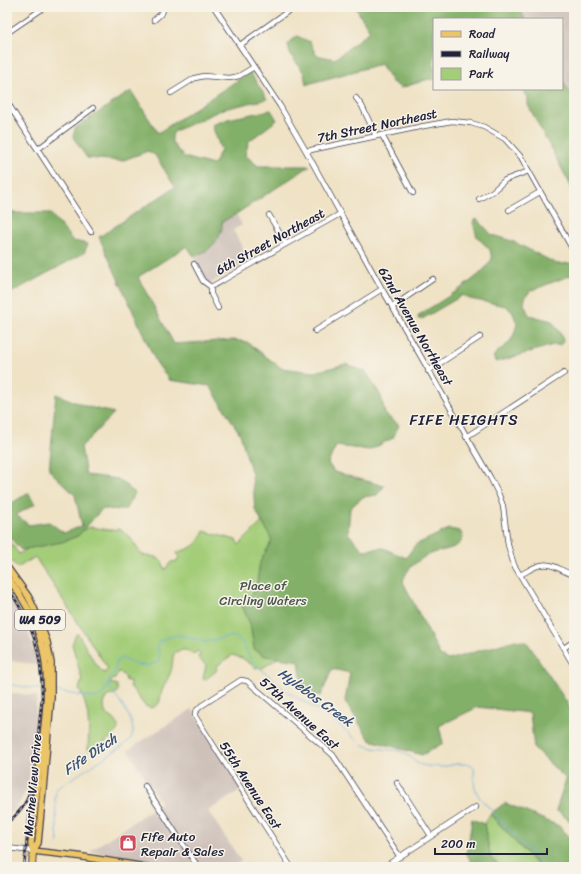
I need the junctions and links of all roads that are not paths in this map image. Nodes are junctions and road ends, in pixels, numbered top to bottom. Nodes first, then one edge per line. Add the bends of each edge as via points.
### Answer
1 (46, 7) edge
2 (164, 7) edge
3 (214, 7) edge
4 (294, 7) edge
5 (154, 20) dead end
6 (7, 33) edge
7 (240, 45) junction
8 (254, 67) junction
9 (171, 93) dead end
10 (356, 98) dead end
11 (7, 102) edge
12 (93, 108) dead end
13 (382, 135) junction
14 (376, 136) junction
15 (38, 149) junction
16 (306, 151) junction
17 (529, 171) junction
18 (540, 192) junction
19 (413, 193) dead end
20 (479, 199) dead end
21 (509, 210) dead end
22 (340, 214) junction
23 (269, 215) dead end
24 (91, 232) dead end
25 (286, 244) junction
26 (574, 252) edge
27 (194, 264) dead end
28 (433, 279) dead end
29 (211, 287) junction
30 (382, 289) junction
31 (392, 307) junction
32 (218, 308) dead end
33 (315, 331) dead end
34 (480, 337) dead end
35 (428, 371) junction
36 (564, 373) dead end
37 (466, 437) junction
38 (7, 567) edge
39 (520, 575) junction
40 (574, 575) edge
41 (7, 578) edge
42 (574, 641) edge
43 (564, 648) junction
44 (574, 666) edge
45 (49, 682) junction
46 (195, 714) joint
47 (397, 783) dead end
48 (146, 786) dead end
49 (476, 807) dead end
50 (431, 836) junction
51 (7, 848) edge
52 (33, 851) junction
53 (400, 857) junction
54 (32, 867) edge
55 (146, 867) edge
56 (198, 867) edge
57 (291, 867) edge
58 (384, 867) edge

1 - 6 street
2 - 5 street via 162,13
3 - 7 street, 62nd Avenue Northeast
4 - 7 street
7 - 8 street, 62nd Avenue Northeast
8 - 9 street via 230,78 195,78
8 - 16 street, 62nd Avenue Northeast
10 - 14 street
11 - 15 street
12 - 15 street
13 - 14 street, 7th Street Northeast
13 - 17 street, 7th Street Northeast via 452,121 471,123 496,133 509,143
13 - 19 street
14 - 16 street, 7th Street Northeast
15 - 24 street
16 - 22 street, 62nd Avenue Northeast
17 - 18 street, 7th Street Northeast
17 - 20 street via 505,180 498,188
18 - 21 street
18 - 26 street, 7th Street Northeast
22 - 25 street, 6th Street Northeast
22 - 30 street, 62nd Avenue Northeast
23 - 25 street
25 - 29 street, 6th Street Northeast
27 - 29 street via 203,281
28 - 31 street
29 - 32 street via 211,294
30 - 31 street, 62nd Avenue Northeast
30 - 33 street
31 - 35 street, 62nd Avenue Northeast
34 - 35 street
35 - 37 street, 62nd Avenue Northeast
36 - 37 street
37 - 39 street, 62nd Avenue Northeast via 499,495 510,552
38 - 45 main road, Marine View Drive / WA 509 via 28,596 40,622 51,664
39 - 40 street via 543,564 552,565
39 - 43 street, 62nd Avenue Northeast
41 - 45 main road, Marine View Drive / WA 509 via 22,598 35,623
42 - 43 street
43 - 44 street, 62nd Avenue Northeast
45 - 52 main road, Marine View Drive / WA 509 via 38,843
46 - 53 street, 57th Avenue East via 201,706 241,680 247,681 333,755
46 - 57 street, 55th Avenue East
47 - 50 street
48 - 56 street
49 - 50 street
50 - 53 street
51 - 52 street
52 - 54 highway, WA 509
52 - 55 main road
53 - 58 street

